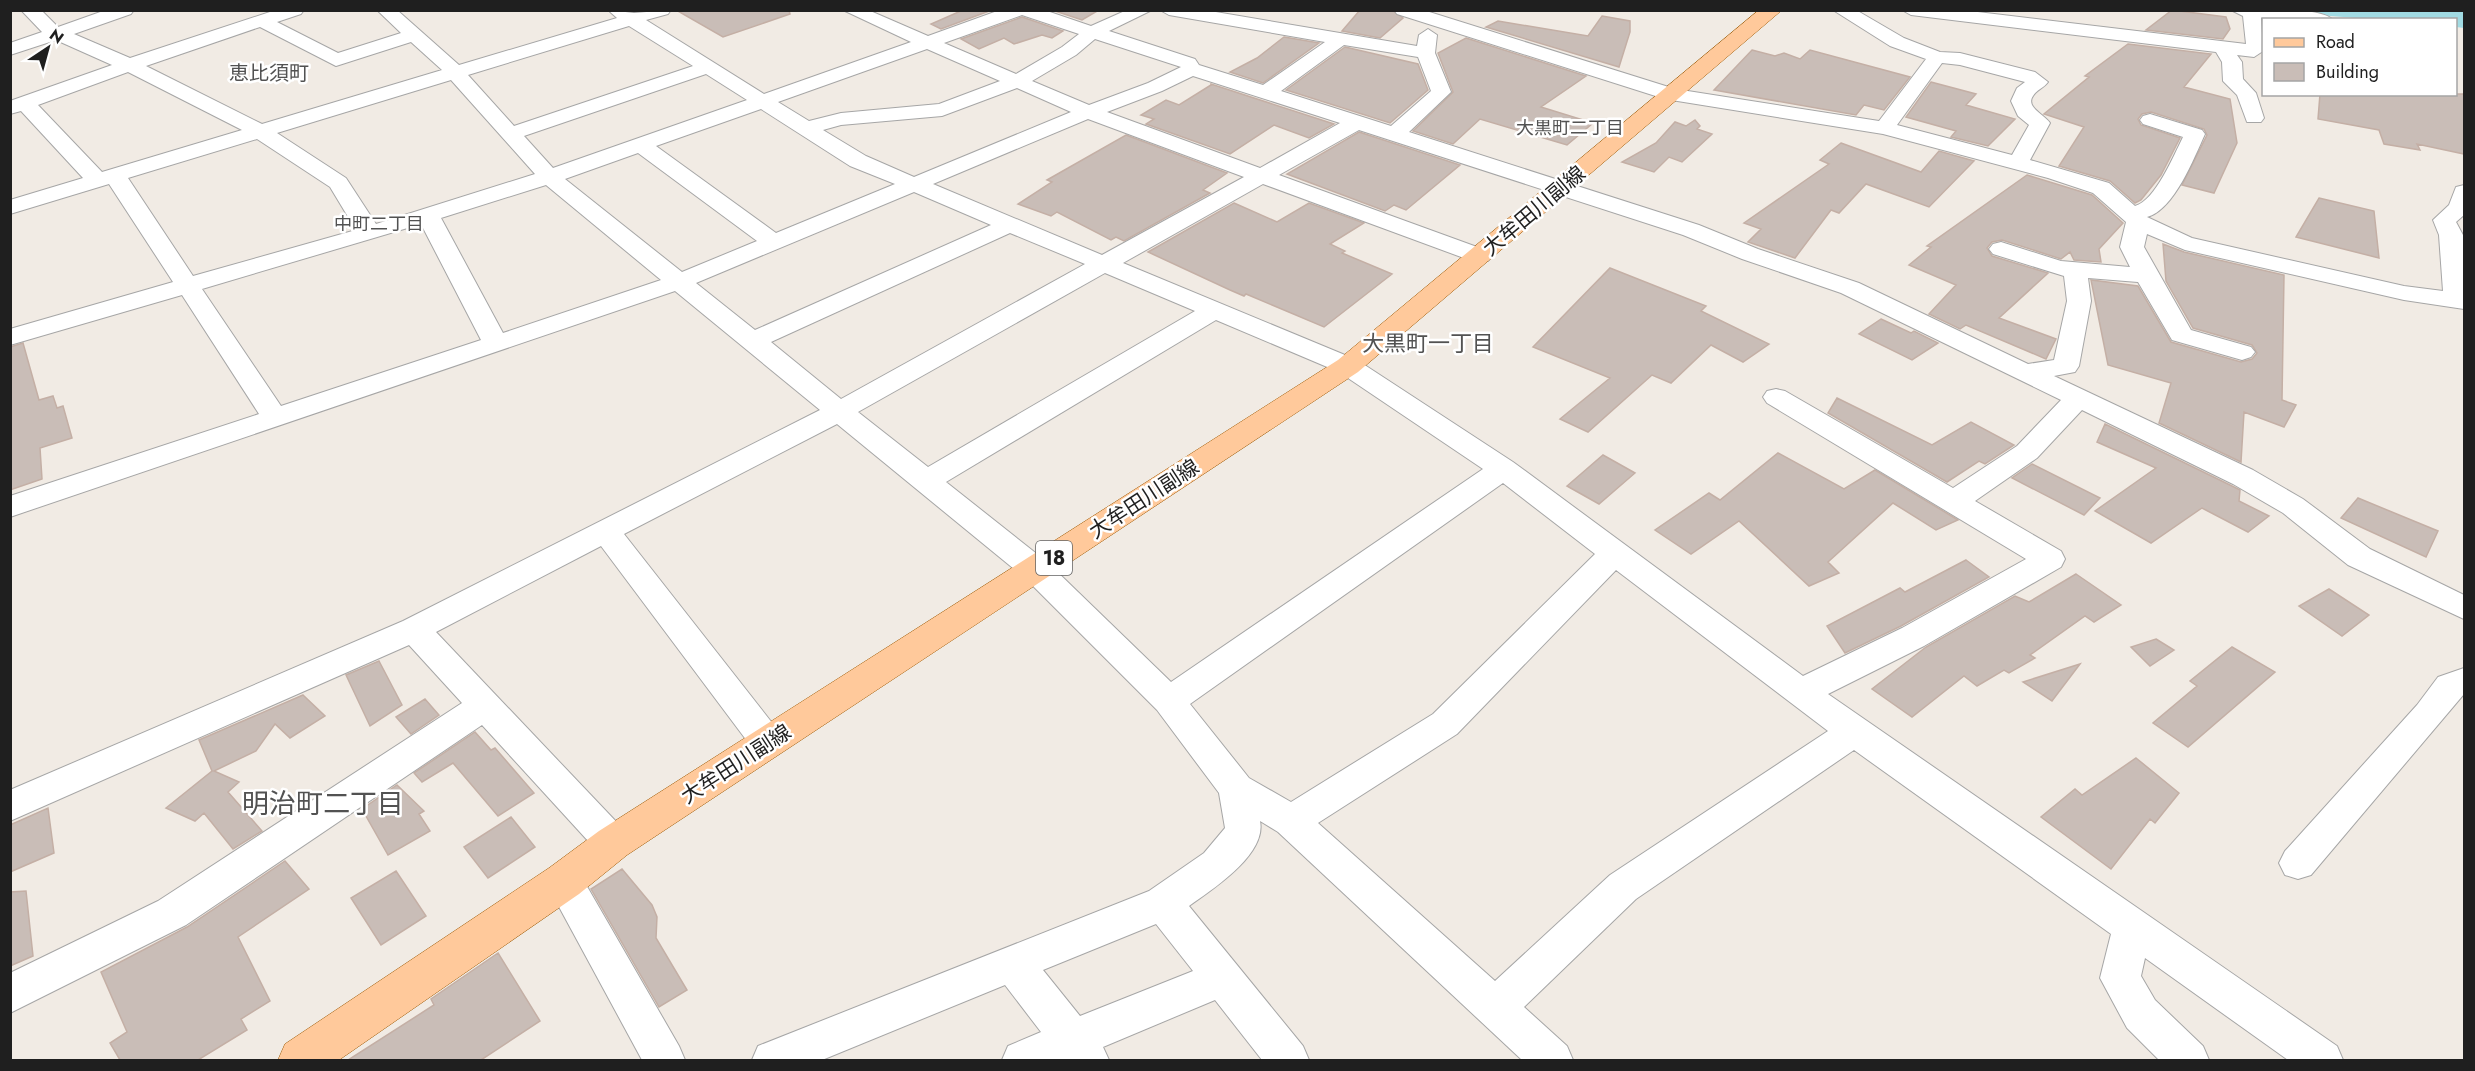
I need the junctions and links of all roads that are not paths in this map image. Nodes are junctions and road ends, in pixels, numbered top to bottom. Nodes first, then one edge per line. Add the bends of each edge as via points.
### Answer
1 (30, 10) edge
2 (107, 10) edge
3 (125, 10) edge
4 (295, 10) edge
5 (387, 10) edge
6 (662, 10) edge
7 (852, 10) edge
8 (907, 10) edge
9 (1019, 10) edge
10 (1024, 10) edge
11 (1143, 10) edge
12 (1169, 10) edge
13 (1403, 10) edge
14 (1772, 10) edge
15 (1842, 10) edge
16 (1911, 10) edge
17 (2245, 11) edge
18 (623, 15) edge
19 (1430, 16) edge
20 (2311, 16) edge
21 (262, 21) junction
22 (878, 22) junction
23 (54, 31) junction
24 (1094, 32) junction
25 (415, 36) junction
26 (1339, 40) junction
27 (10, 42) edge
28 (929, 44) junction
29 (2223, 48) junction
30 (10, 49) edge
31 (1426, 53) junction
32 (1937, 57) junction
33 (129, 64) junction
34 (709, 67) junction
35 (1192, 69) junction
36 (455, 72) junction
37 (1016, 82) junction
38 (1265, 93) junction
39 (1672, 95) junction
40 (764, 101) junction
41 (18, 105) edge
42 (1088, 112) junction
43 (2254, 118) dead end
44 (2150, 120) dead end
45 (1356, 123) junction
46 (806, 128) junction
47 (1884, 128) junction
48 (261, 132) junction
49 (510, 134) junction
50 (1394, 135) junction
51 (641, 145) junction
52 (2018, 163) junction
53 (1262, 176) junction
54 (549, 177) junction
55 (107, 178) junction
56 (916, 184) junction
57 (1562, 187) junction
58 (2464, 192) edge
59 (10, 207) edge
60 (428, 215) junction
61 (2134, 217) junction
62 (1011, 224) junction
63 (370, 233) junction
64 (2458, 236) edge
65 (774, 243) junction
66 (2001, 249) dead end
67 (1480, 256) junction
68 (1104, 263) junction
69 (2075, 271) junction
70 (2146, 276) junction
71 (679, 282) junction
72 (189, 285) junction
73 (2460, 301) edge
74 (1215, 310) junction
75 (10, 337) edge
76 (753, 341) junction
77 (496, 344) junction
78 (2242, 352) dead end
79 (1348, 366) junction
80 (2025, 372) junction
81 (1776, 397) dead end
82 (2079, 398) junction
83 (840, 411) junction
84 (275, 418) junction
85 (1503, 469) junction
86 (926, 481) junction
87 (1953, 502) junction
88 (10, 507) edge
89 (605, 531) junction
90 (1614, 554) junction
91 (1036, 570) junction
92 (2464, 608) edge
93 (414, 629) junction
94 (2464, 681) edge
95 (1801, 692) junction
96 (1169, 700) junction
97 (486, 705) junction
98 (1854, 732) junction
99 (768, 743) junction
100 (1236, 788) junction
101 (10, 806) edge
102 (1291, 821) junction
103 (613, 843) junction
104 (2298, 863) dead end
105 (564, 881) junction
106 (1163, 903) junction
107 (2132, 927) junction
108 (1014, 965) junction
109 (1221, 978) junction
110 (10, 994) edge
111 (1495, 1008) junction
112 (1080, 1050) edge
113 (301, 1060) edge
114 (664, 1060) edge
115 (773, 1060) edge
116 (1023, 1060) edge
117 (1288, 1060) edge
118 (1552, 1060) edge
119 (2188, 1060) edge
120 (2322, 1060) edge

1 - 23 street
2 - 23 street
3 - 23 street
4 - 21 street
5 - 25 street
6 - 18 street
7 - 22 street
8 - 22 street
9 - 28 street
10 - 24 street
11 - 24 street
12 - 26 street
13 - 19 street
14 - 39 main road, 大牟田川副線 / 18
15 - 32 street via 1897,42
16 - 29 street
17 - 20 street
17 - 29 street via 2256,42 2254,51
18 - 34 street
18 - 36 street
19 - 31 street
19 - 39 street
21 - 25 street via 336,60
21 - 33 street
22 - 28 street
23 - 27 street
23 - 30 street
23 - 33 street
24 - 35 street via 1188,63
24 - 37 street
25 - 36 street
26 - 31 street
26 - 38 street
28 - 37 street
28 - 40 street
29 - 43 street via 2232,62 2233,81 2246,93
31 - 50 street via 1441,92
32 - 47 street
32 - 52 street via 1960,58 2038,82 2024,92 2021,101 2025,112 2040,123
33 - 41 street
33 - 48 street
34 - 40 street
34 - 49 street
35 - 38 street
35 - 42 street
36 - 48 street
36 - 49 street
37 - 42 street
37 - 46 street via 942,110 841,120
38 - 45 street
39 - 47 street
39 - 57 main road, 大牟田川副線 / 18
40 - 46 street
40 - 51 street
41 - 55 street
42 - 53 street
42 - 56 street
44 - 61 street via 2194,134 2173,178 2150,209
45 - 50 street
45 - 53 street
46 - 56 street via 858,161
47 - 52 street
48 - 55 street
48 - 63 street via 338,183
49 - 54 street
50 - 57 street
51 - 54 street
51 - 65 street
52 - 61 street via 2101,188
53 - 67 street
53 - 68 street
54 - 60 street
54 - 71 street
55 - 59 street
55 - 72 street
56 - 62 street
56 - 65 street
57 - 67 main road, 大牟田川副線 / 18
57 - 80 street via 1850,288
58 - 64 street via 2459,208 2444,220
60 - 63 street
60 - 77 street
61 - 70 street via 2132,247
61 - 73 street via 2185,243 2247,259
62 - 68 street
62 - 76 street
63 - 72 street
64 - 73 street
65 - 71 street
66 - 69 street
67 - 79 main road, 大牟田川副線 / 18
68 - 74 street
68 - 83 street
69 - 70 street
69 - 80 street via 2079,301 2066,366
70 - 78 street via 2181,335
71 - 76 street
71 - 77 street
72 - 75 street
72 - 84 street
74 - 79 street
74 - 86 street
76 - 83 street
77 - 84 street
79 - 85 street
79 - 91 main road, 大牟田川副線 / 18
80 - 82 street
81 - 87 street
82 - 87 street via 2027,452
82 - 92 street via 2243,477 2293,506 2359,557
83 - 86 street
83 - 89 street
84 - 88 street
85 - 90 street
85 - 96 street
86 - 91 street
87 - 95 street via 2050,559 1913,637
89 - 93 street
89 - 99 street
90 - 95 street
90 - 102 street via 1445,724
91 - 96 street
91 - 99 main road, 大牟田川副線 / 18
93 - 97 street
93 - 101 street
94 - 104 street via 2450,686
95 - 98 street
96 - 100 street
97 - 103 street
97 - 110 street via 172,913
98 - 107 street
98 - 111 street via 1623,886
99 - 103 main road, 大牟田川副線 / 18
100 - 102 street
100 - 106 street via 1244,832 1217,866
102 - 111 street
103 - 105 main road, 大牟田川副線 / 18
105 - 113 main road, 大牟田川副線 / 18
105 - 114 street
106 - 108 street
106 - 109 street
107 - 119 street via 2120,978 2141,1014
107 - 120 street
108 - 112 street
108 - 115 street
109 - 112 street
109 - 117 street
111 - 118 street
112 - 116 street

